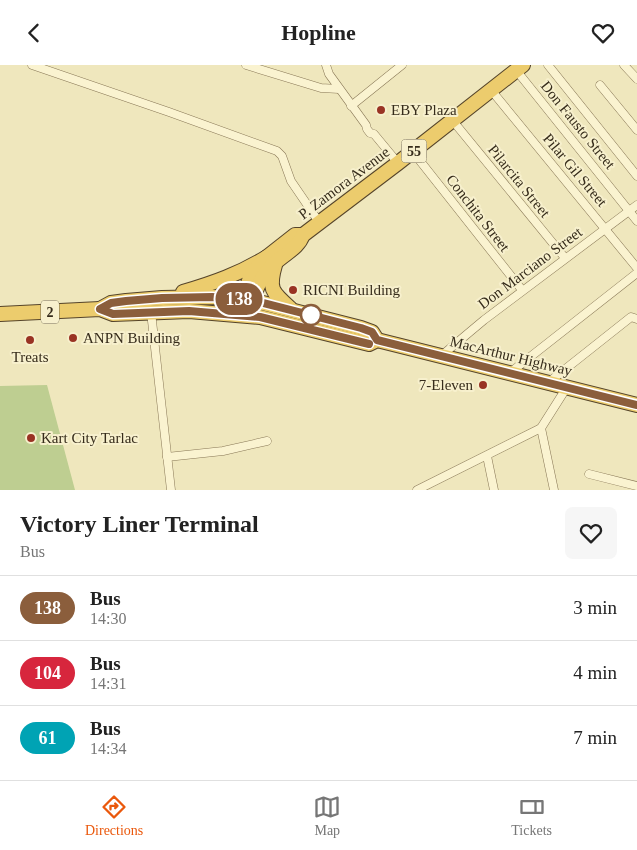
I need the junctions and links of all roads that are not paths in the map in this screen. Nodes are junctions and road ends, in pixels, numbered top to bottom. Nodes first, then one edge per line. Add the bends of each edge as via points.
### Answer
1 (32, 65) edge
2 (246, 65) edge
3 (326, 65) edge
4 (402, 65) edge
5 (548, 65) edge
6 (624, 65) edge
7 (392, 68) edge
8 (520, 68) edge
9 (637, 79) edge
10 (600, 85) dead end
11 (339, 89) junction
12 (491, 90) junction
13 (351, 106) junction
14 (452, 121) junction
15 (637, 130) edge
16 (413, 152) junction
17 (398, 163) junction
18 (637, 176) edge
19 (637, 205) edge
20 (629, 210) junction
21 (637, 221) edge
22 (319, 222) junction
23 (605, 228) junction
24 (565, 258) junction
25 (272, 259) junction
26 (637, 268) edge
27 (637, 273) edge
28 (522, 291) junction
29 (162, 298) junction
30 (247, 300) junction
31 (100, 309) junction
32 (292, 310) junction
33 (150, 312) junction
34 (0, 314) edge
35 (245, 316) junction
36 (637, 319) edge
37 (377, 340) junction
38 (441, 356) junction
39 (511, 372) junction
40 (549, 382) junction
41 (567, 387) junction
42 (637, 405) edge
43 (541, 428) junction
44 (267, 441) dead end
45 (487, 456) junction
46 (167, 457) junction
47 (589, 474) dead end
48 (637, 486) edge
49 (171, 490) edge
50 (417, 490) edge
51 (494, 490) edge
52 (554, 490) edge

1 - 22 street via 277,151
2 - 11 street via 321,88
3 - 11 street
4 - 7 street
5 - 18 street
6 - 9 street
7 - 13 street
8 - 12 highway, P. Zamora Avenue / 55
8 - 20 street, Don Fausto Street
10 - 15 street
11 - 13 street
12 - 14 highway, P. Zamora Avenue / 55
12 - 23 street, Pilar Gil Street
13 - 17 street via 366,125 375,129 374,134
14 - 16 highway, P. Zamora Avenue / 55
14 - 24 street, Pilarcita Street
16 - 17 highway, P. Zamora Avenue / 55
16 - 28 street, Conchita Street
17 - 22 highway, P. Zamora Avenue / 55
19 - 20 street, Don Marciano Street
20 - 21 street, Don Fausto Street
20 - 23 street, Don Marciano Street
22 - 25 highway, P. Zamora Avenue / 55 via 303,235 295,235
23 - 24 street, Don Marciano Street
23 - 26 street, Pilar Gil Street
24 - 28 street, Don Marciano Street
25 - 29 highway via 225,279
25 - 30 highway, P. Zamora Avenue / 55 via 252,273
25 - 32 highway via 271,286 275,295
27 - 39 street
28 - 38 street, Don Marciano Street
29 - 30 highway, MacArthur Highway / 2
29 - 31 highway, MacArthur Highway / 2 via 111,303
30 - 32 highway, MacArthur Highway / 2
30 - 35 highway, P. Zamora Avenue / 55
31 - 33 highway, MacArthur Highway / 2 via 113,314
31 - 34 highway, MacArthur Highway / 2
32 - 37 highway, MacArthur Highway / 2 via 372,332
33 - 35 highway, MacArthur Highway / 2 via 189,311
33 - 46 street
35 - 37 highway, MacArthur Highway / 2 via 369,344
36 - 40 street via 631,317
37 - 38 highway, MacArthur Highway / 2
38 - 39 highway, MacArthur Highway / 2
39 - 40 highway, MacArthur Highway / 2
40 - 41 highway, MacArthur Highway / 2
41 - 42 highway, MacArthur Highway / 2
41 - 43 street
43 - 45 street
43 - 52 street
44 - 46 street via 223,451
45 - 50 street
45 - 51 street
46 - 49 street
47 - 48 street

